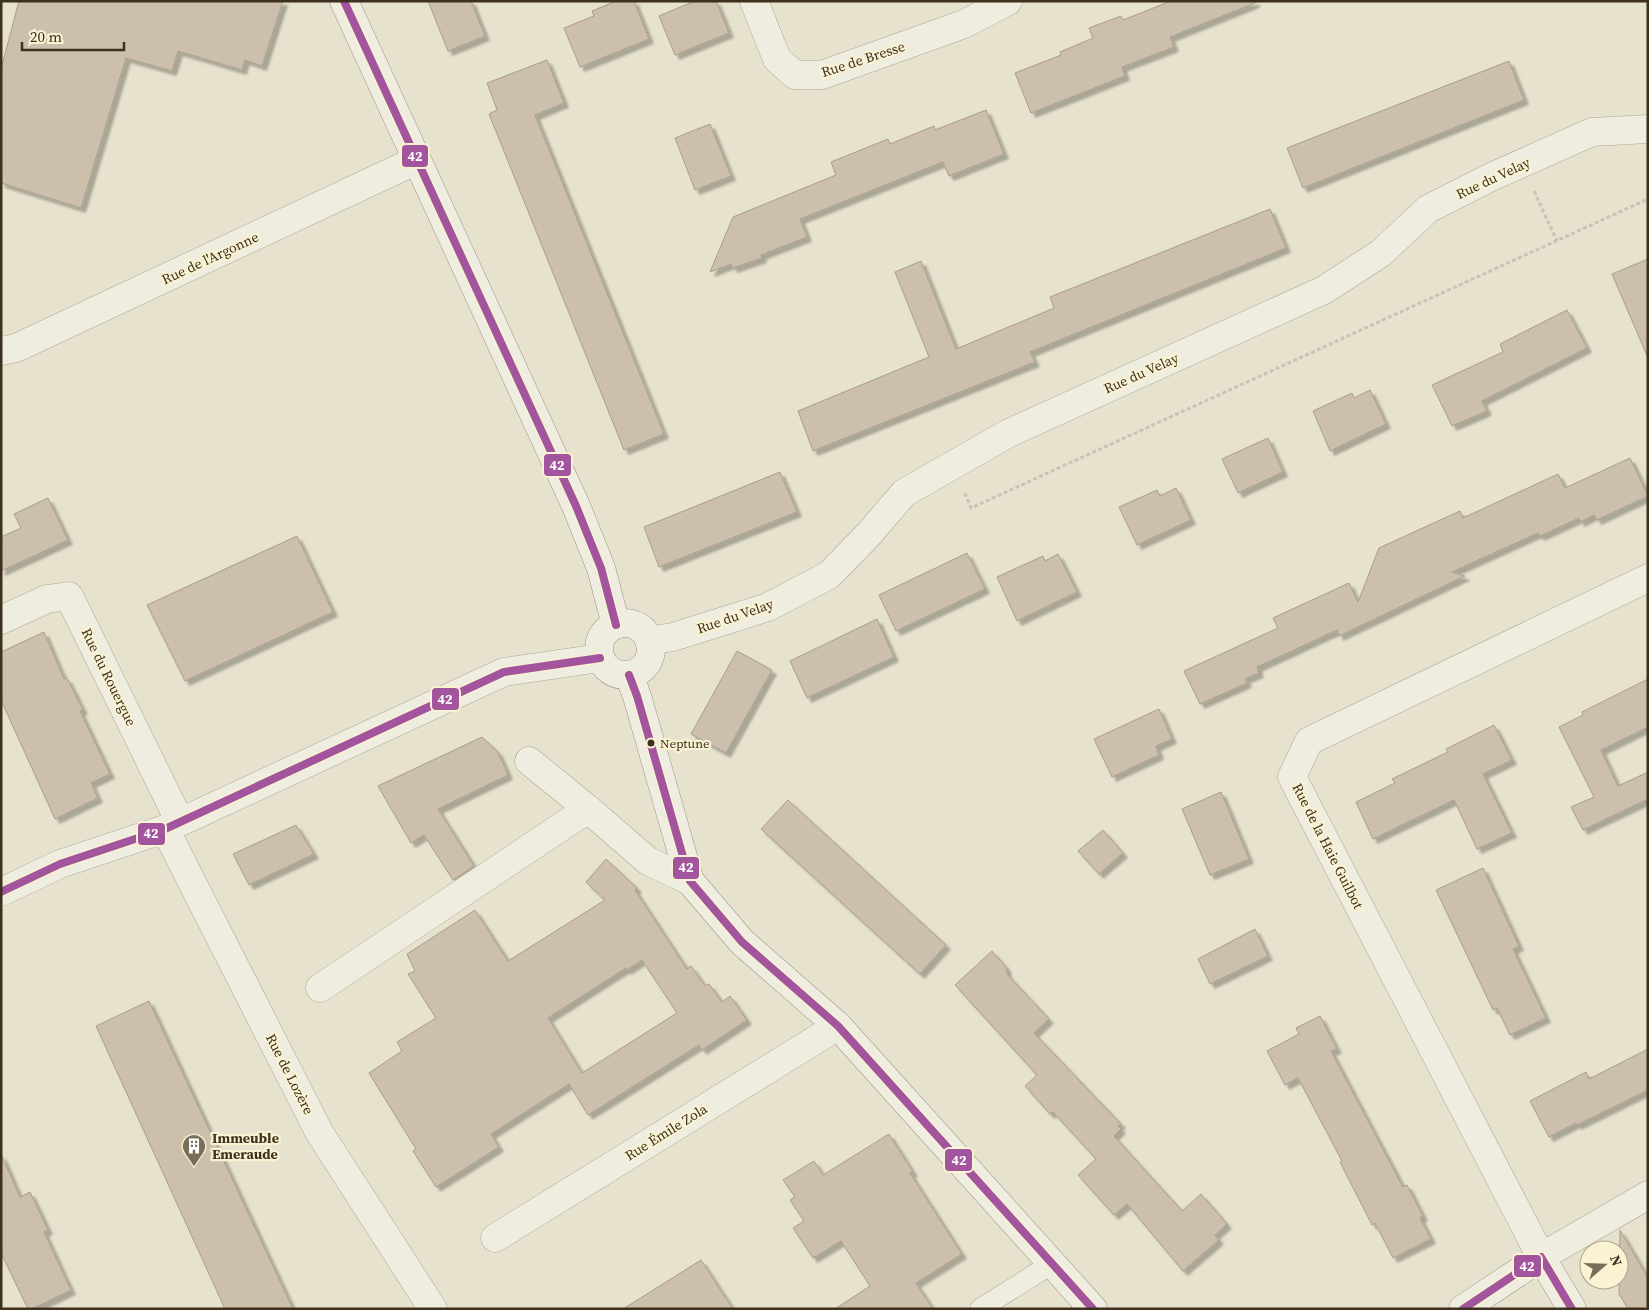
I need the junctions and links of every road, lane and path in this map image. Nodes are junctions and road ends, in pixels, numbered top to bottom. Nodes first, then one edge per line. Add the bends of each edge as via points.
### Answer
1 (344, 1) edge
2 (754, 1) edge
3 (1008, 1) edge
4 (1648, 129) edge
5 (417, 160) junction
6 (1522, 164) junction
7 (1648, 199) edge
8 (1557, 241) junction
9 (1, 351) edge
10 (953, 466) junction
11 (1648, 578) edge
12 (1, 620) edge
13 (616, 624) junction
14 (649, 641) junction
15 (600, 658) junction
16 (630, 675) junction
17 (529, 761) dead end
18 (588, 809) junction
19 (173, 825) junction
20 (690, 881) junction
21 (1, 892) edge
22 (320, 988) dead end
23 (838, 1026) junction
24 (1648, 1195) edge
25 (495, 1238) dead end
26 (1541, 1257) junction
27 (1052, 1263) junction
28 (433, 1309) edge
29 (980, 1309) edge
30 (1093, 1309) edge
31 (1463, 1309) edge
32 (1572, 1309) edge

1 - 5 street
2 - 3 street, Rue de Bresse via 777,58 795,75 822,74 964,24
4 - 6 street, Rue du Velay via 1592,132
5 - 9 street, Rue de l'Argonne via 16,348
5 - 13 street via 576,506 601,568
6 - 8 path
6 - 10 street, Rue du Velay via 1428,208 1381,253 1324,290 1009,433
7 - 8 path
8 - 10 path via 972,508
10 - 14 street, Rue du Velay via 904,493 829,575 768,607 673,637
11 - 26 street, Rue de la Haie Guilbot via 1309,741 1292,777
12 - 19 street, Rue du Rouergue via 47,599 69,596
13 - 14 street via 632,624 640,628
13 - 15 street via 603,634
14 - 16 street via 649,658 644,666
15 - 16 street via 612,672
15 - 19 street via 504,672
16 - 20 street
17 - 18 street
18 - 20 street via 648,861
18 - 22 street
19 - 21 street via 60,864
19 - 28 street, Rue de Lozère via 319,1132
20 - 23 street via 742,942
23 - 25 street, Rue Émile Zola
23 - 27 street
24 - 26 street
26 - 31 street
26 - 32 street
27 - 29 lane
27 - 30 street

